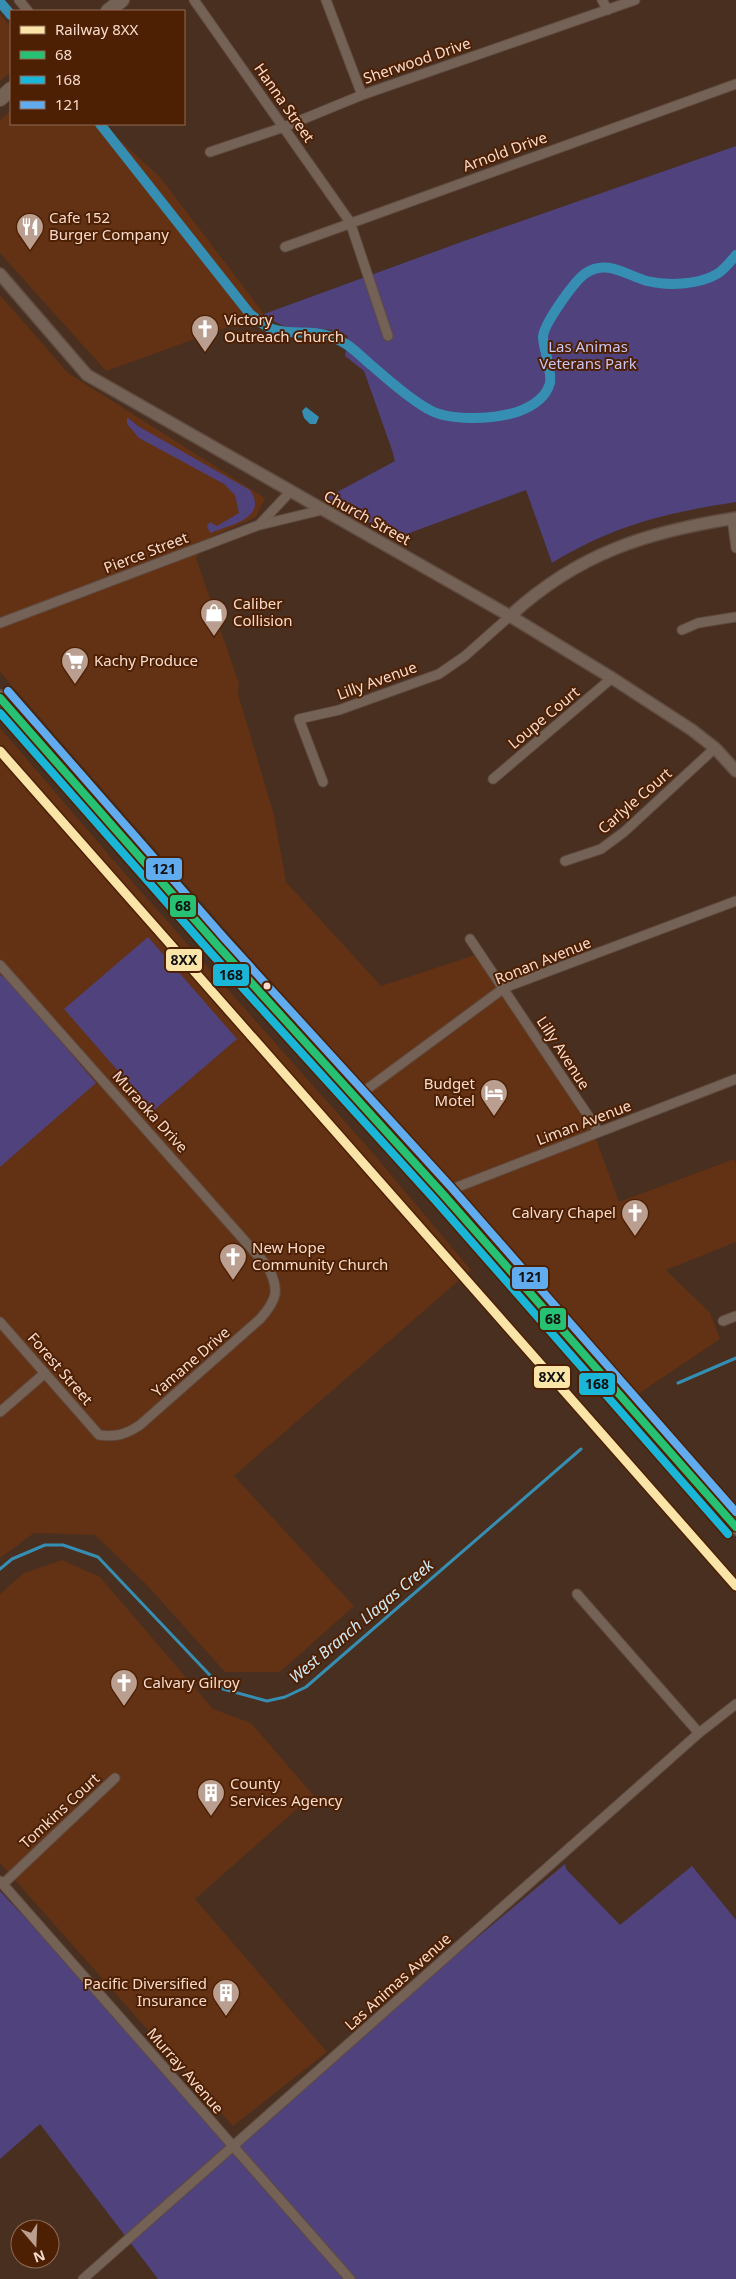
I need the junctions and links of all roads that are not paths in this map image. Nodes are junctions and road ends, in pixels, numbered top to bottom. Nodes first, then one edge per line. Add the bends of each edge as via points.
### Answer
1 (19, 0) edge
2 (122, 0) edge
3 (194, 0) edge
4 (326, 0) edge
5 (602, 0) edge
6 (635, 0) edge
7 (27, 10) edge
8 (109, 10) edge
9 (608, 10) junction
10 (736, 84) edge
11 (10, 90) edge
12 (362, 95) junction
13 (0, 99) edge
14 (284, 127) junction
15 (210, 152) dead end
16 (350, 222) junction
17 (284, 247) dead end
18 (0, 274) edge
19 (388, 336) dead end
20 (290, 492) junction
21 (322, 510) junction
22 (734, 518) edge
23 (259, 525) junction
24 (736, 548) edge
25 (510, 616) junction
26 (736, 617) edge
27 (0, 623) edge
28 (682, 630) dead end
29 (612, 678) junction
30 (0, 698) edge
31 (715, 748) junction
32 (736, 771) edge
33 (493, 778) dead end
34 (323, 782) dead end
35 (565, 861) dead end
36 (736, 901) edge
37 (470, 939) dead end
38 (0, 965) edge
39 (504, 988) junction
40 (736, 1079) edge
41 (356, 1098) junction
42 (599, 1132) junction
43 (442, 1193) junction
44 (275, 1280) joint
45 (736, 1316) edge
46 (723, 1321) dead end
47 (0, 1322) edge
48 (45, 1373) junction
49 (0, 1412) edge
50 (99, 1435) joint
51 (736, 1527) edge
52 (577, 1594) dead end
53 (734, 1703) edge
54 (699, 1733) junction
55 (115, 1778) dead end
56 (1, 1882) edge
57 (234, 2147) junction
58 (83, 2279) edge
59 (350, 2279) edge

1 - 7 street
2 - 8 main road
3 - 14 street, Hanna Street
4 - 12 street
5 - 9 street
6 - 9 street, Sherwood Drive
9 - 12 street, Sherwood Drive
10 - 16 street, Arnold Drive
11 - 13 main road
12 - 14 street, Sherwood Drive
14 - 15 street, Sherwood Drive
14 - 16 street, Hanna Street
16 - 17 street, Arnold Drive
16 - 19 street, Hanna Street
18 - 20 street, Church Street via 87,375
20 - 21 street, Church Street
20 - 23 street, Pierce Street
21 - 23 street
21 - 25 street, Church Street
22 - 24 street
22 - 25 street via 675,528 609,550 560,577
23 - 27 street, Pierce Street
25 - 29 street, Church Street
25 - 34 street, Lilly Avenue via 465,656 439,674 339,710 299,719
26 - 28 street via 698,623
29 - 31 street, Church Street
29 - 33 street, Loupe Court
30 - 41 main road
31 - 32 street, Church Street
31 - 35 street, Carlyle Court via 624,832 601,849
36 - 39 street, Ronan Avenue
37 - 39 street, Lilly Avenue
38 - 44 street, Muraoka Drive via 198,1185 268,1267
39 - 41 street, Ronan Avenue
39 - 42 street, Lilly Avenue
40 - 42 street, Liman Avenue
41 - 43 main road
42 - 43 street, Liman Avenue
43 - 51 main road
44 - 50 street, Yamane Drive via 275,1300 260,1319 146,1420 128,1434 116,1437
45 - 46 street
47 - 48 street, Forest Street
48 - 49 street
48 - 50 street, Forest Street
52 - 54 street
53 - 54 street, Las Animas Avenue
54 - 57 street, Las Animas Avenue
55 - 56 street, Tomkins Court
56 - 57 street, Murray Avenue
57 - 58 street, Las Animas Avenue
57 - 59 street, Murray Avenue

